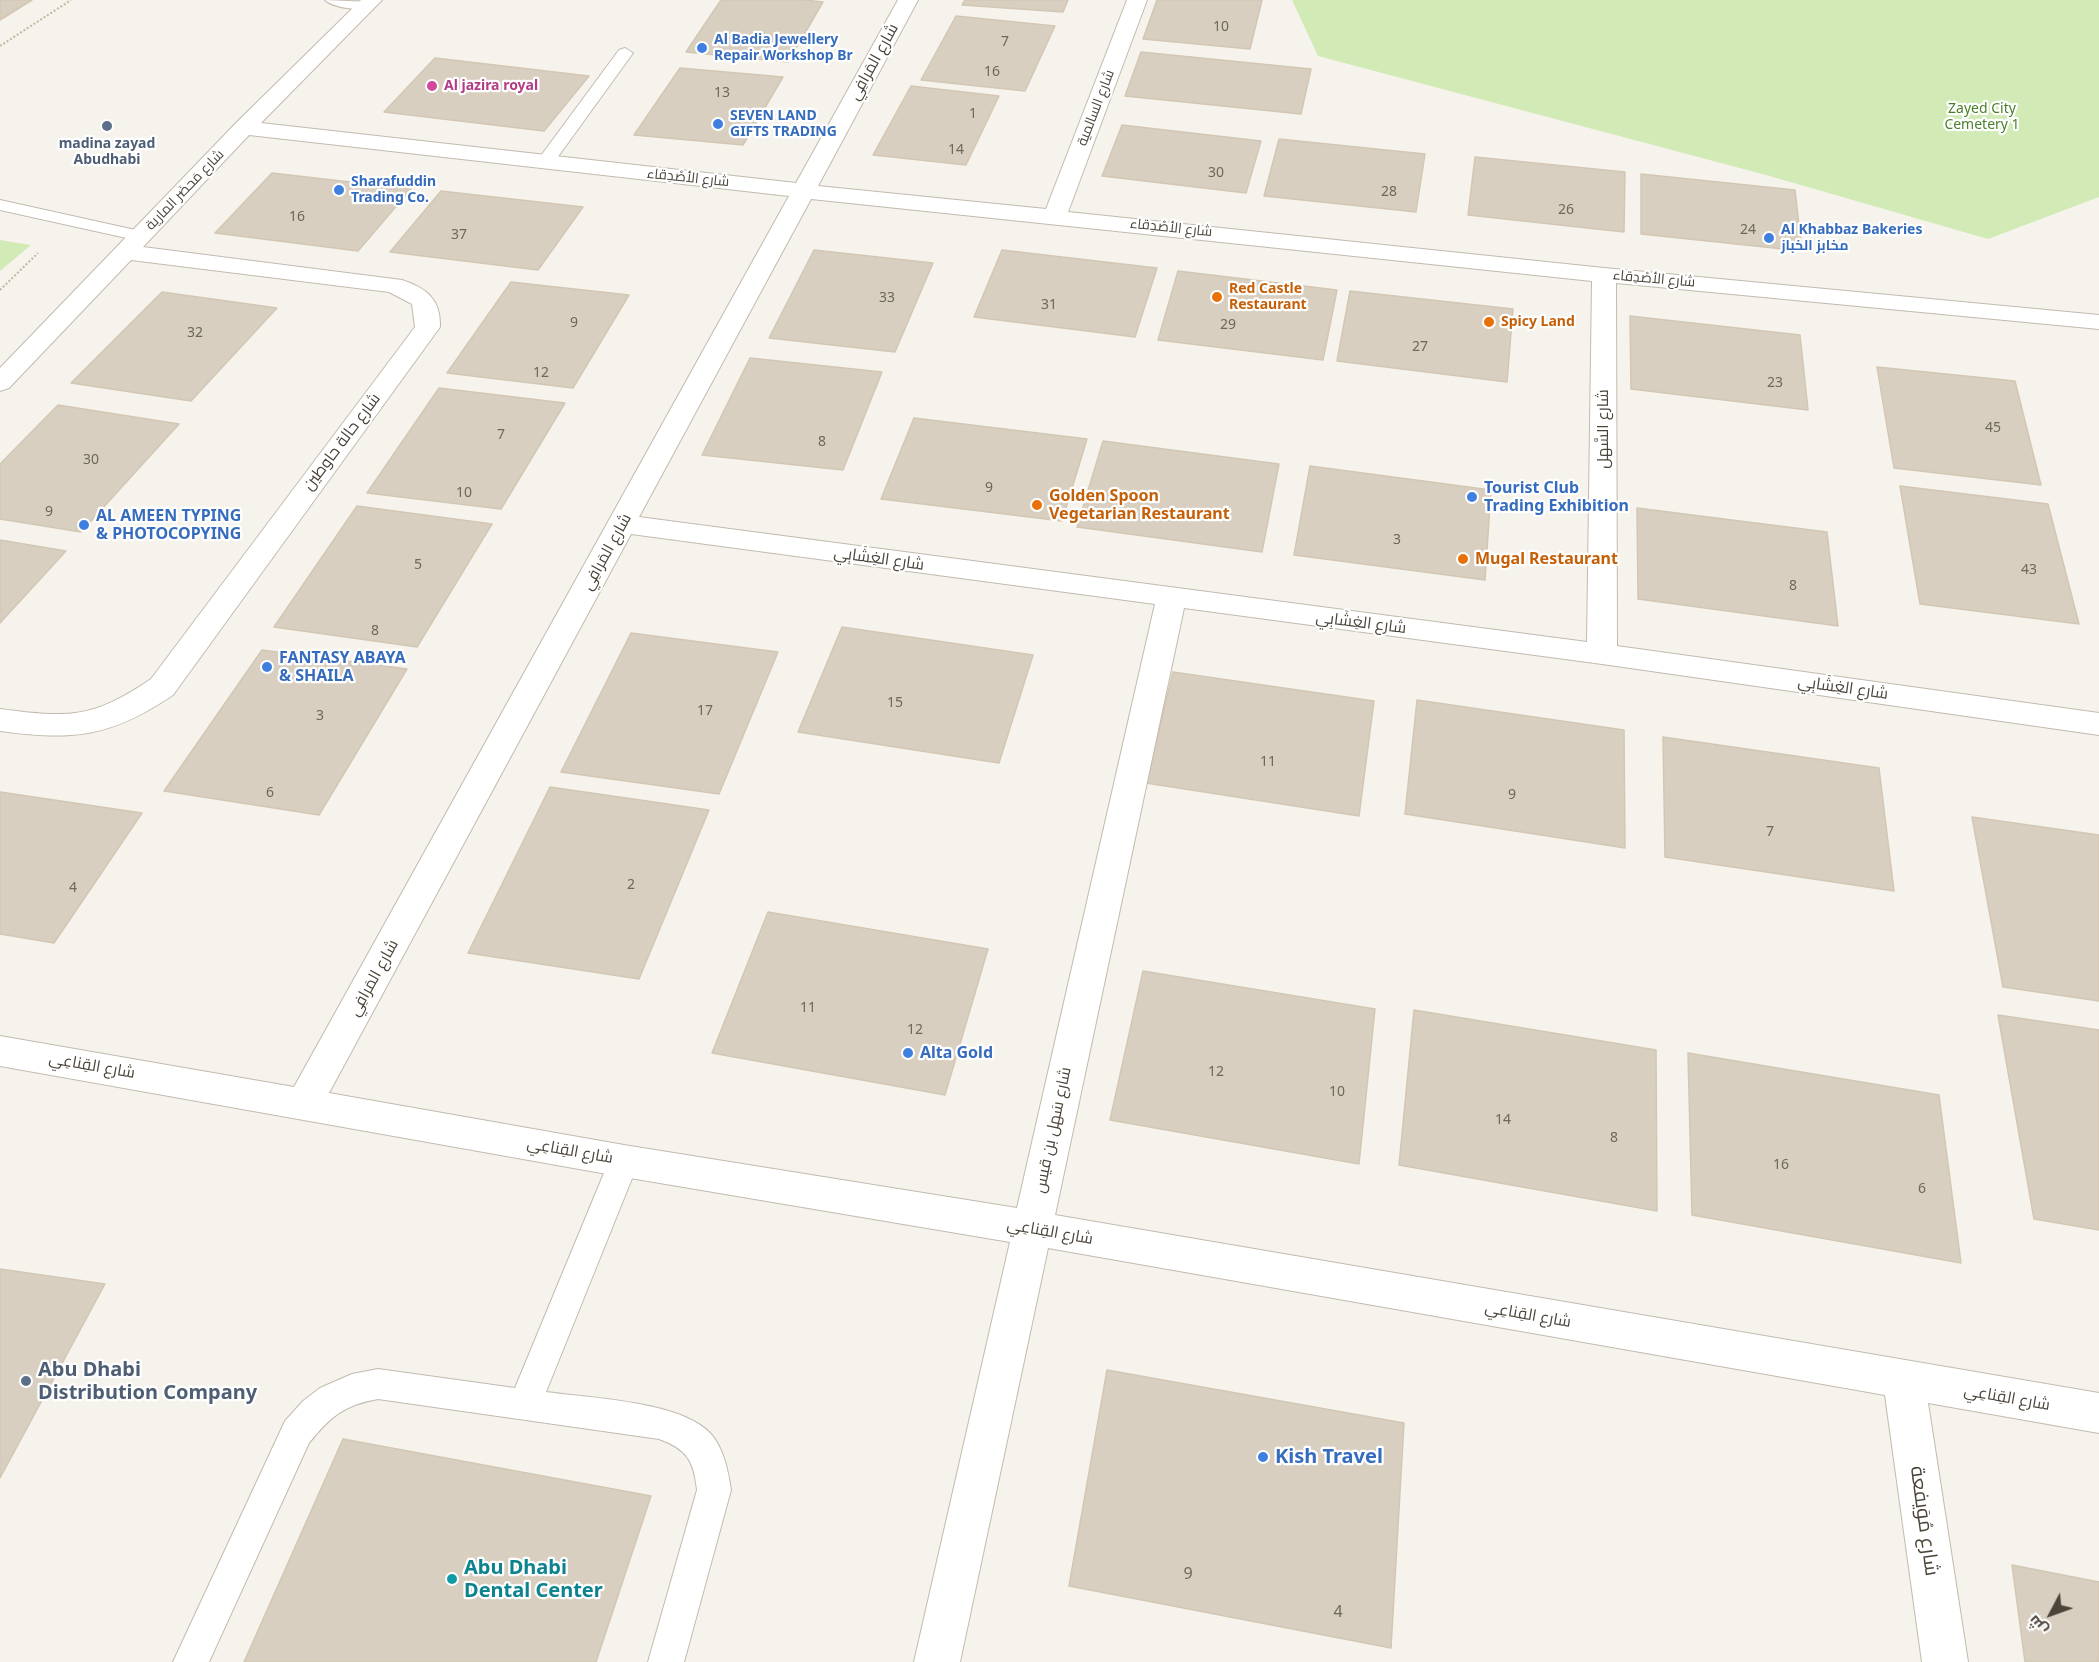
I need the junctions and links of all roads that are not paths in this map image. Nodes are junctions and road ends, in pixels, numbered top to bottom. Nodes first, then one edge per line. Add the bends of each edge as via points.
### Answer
1 (333, 0) edge
2 (908, 0) edge
3 (1137, 0) edge
4 (370, 2) edge
5 (625, 52) dead end
6 (244, 128) junction
7 (546, 161) junction
8 (803, 191) junction
9 (0, 206) edge
10 (1055, 216) junction
11 (133, 244) junction
12 (1604, 274) junction
13 (2098, 324) edge
14 (0, 383) edge
15 (623, 524) junction
16 (1170, 598) junction
17 (1602, 654) junction
18 (0, 720) edge
19 (2099, 724) edge
20 (0, 1051) edge
21 (305, 1103) junction
22 (624, 1161) junction
23 (1032, 1228) junction
24 (1904, 1380) junction
25 (525, 1404) junction
26 (2099, 1413) edge
27 (190, 1662) edge
28 (666, 1662) edge
29 (938, 1662) edge
30 (1945, 1662) edge

1 - 4 lane
2 - 8 street, شارع المَرافِي
3 - 10 street, شارع السالمية
4 - 6 street, شارع مَحضَر المارية
5 - 7 lane
6 - 7 street, شارع الأصْدِقاء
6 - 11 street, شارع مَحضَر المارية
7 - 8 street, شارع الأصْدِقاء
8 - 10 street, شارع الأصْدِقاء
8 - 15 street, شارع المَرافِي
9 - 11 lane via 72,221
10 - 12 street, شارع الأصْدِقاء
11 - 14 street, شارع مَحضَر المارية
11 - 18 street, شارع حالة حاوطين via 393,285 412,291 424,301 429,313 427,327 162,687 135,707 100,721 63,727
12 - 13 street, شارع الأصْدِقاء
12 - 17 street, شارع السَّهل
15 - 16 street, شارع الغِشَابِي
15 - 21 street, شارع المَرافِي
16 - 17 street, شارع الغِشَابِي
16 - 23 street, شارع سَهل بن قيس
17 - 19 street, شارع الغِشَابِي
20 - 21 street, شارع القِناعِي
21 - 22 street, شارع القِناعِي
22 - 23 street, شارع القِناعِي
22 - 25 lane
23 - 24 street, شارع القِناعِي
23 - 29 street, شارع سَهل بن قيس
24 - 26 street, شارع القِناعِي
24 - 30 street, شارع مُوَيفعة
25 - 27 lane via 378,1384 332,1397 312,1412 297,1432
25 - 28 lane via 659,1423 682,1431 701,1446 712,1466 714,1490

